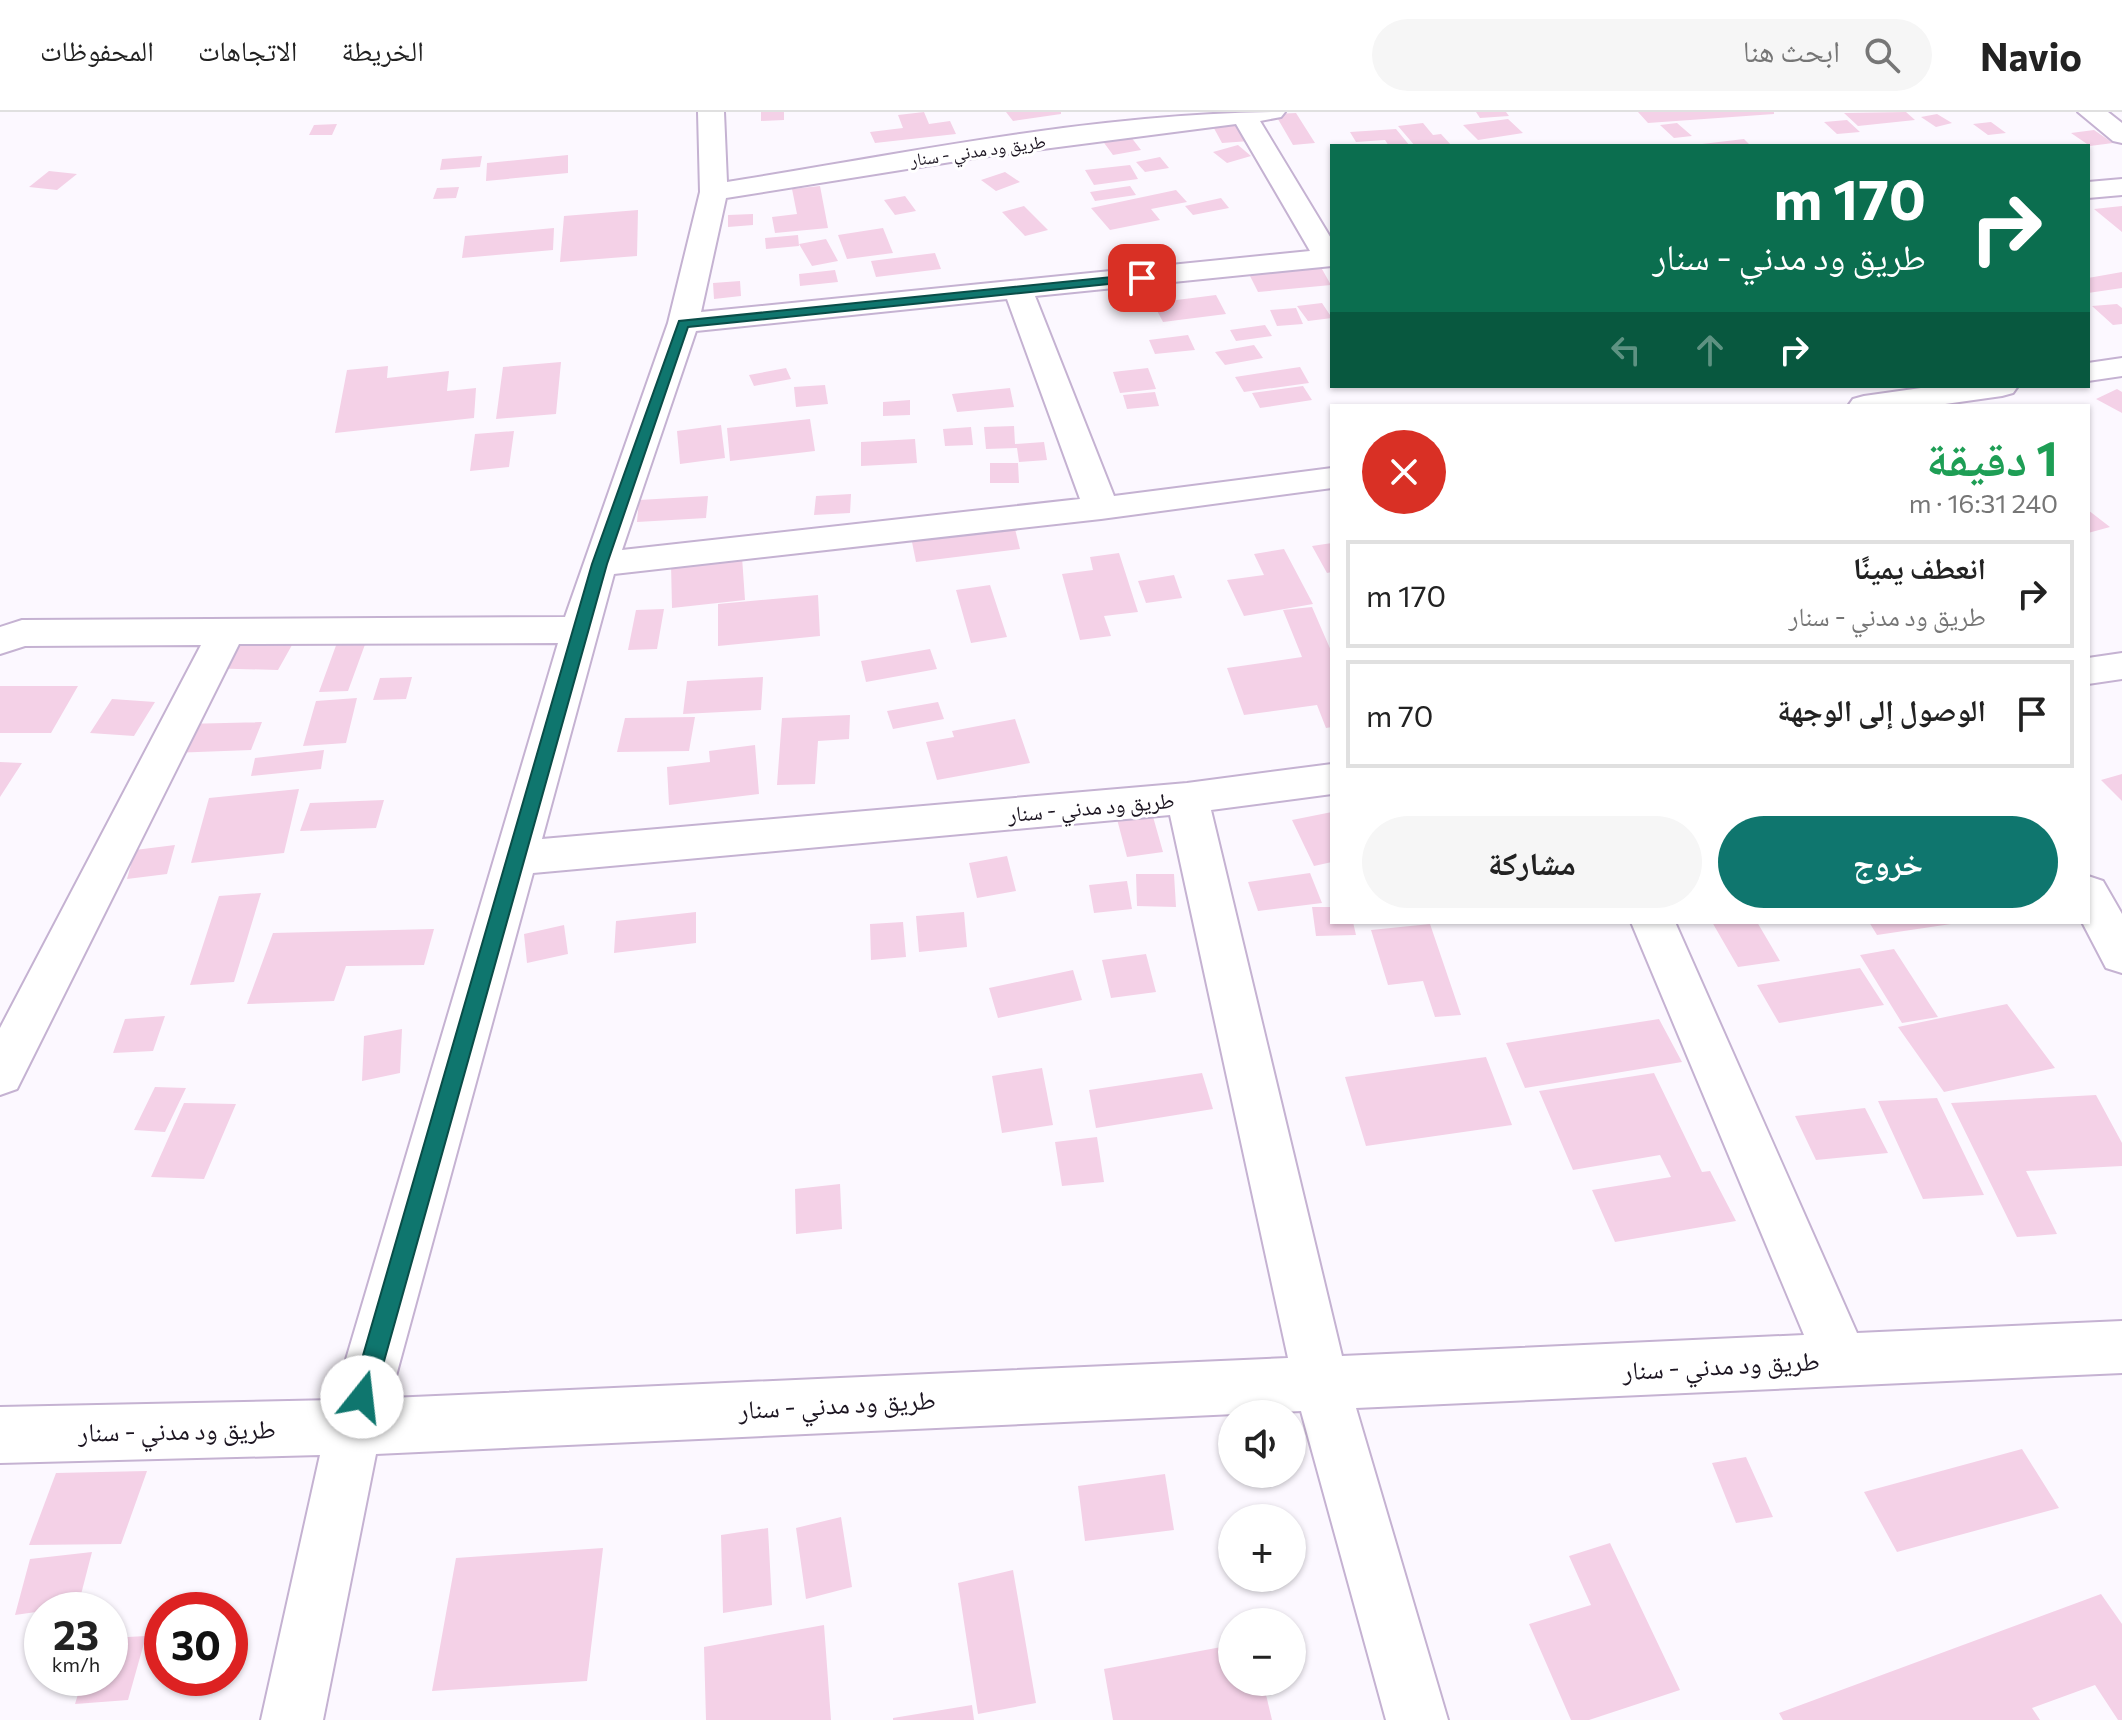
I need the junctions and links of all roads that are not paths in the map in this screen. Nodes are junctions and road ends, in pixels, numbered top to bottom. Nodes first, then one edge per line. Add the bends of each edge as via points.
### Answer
1 (711, 112) edge
2 (1272, 112) edge
3 (2091, 112) edge
4 (1242, 113) edge
5 (2122, 135) edge
6 (2122, 187) edge
7 (2090, 190) edge
8 (714, 192) junction
9 (1330, 257) edge
10 (1019, 292) junction
11 (683, 323) junction
12 (2122, 367) edge
13 (2090, 372) edge
14 (1988, 388) edge
15 (1878, 404) edge
16 (1330, 478) edge
17 (1101, 508) junction
18 (599, 564) junction
19 (581, 630) junction
20 (226, 632) junction
21 (0, 641) edge
22 (2122, 666) edge
23 (2090, 671) edge
24 (1330, 779) edge
25 (1187, 798) junction
26 (517, 858) junction
27 (2090, 897) edge
28 (1654, 924) edge
29 (2122, 955) edge
30 (0, 1075) edge
31 (2122, 1347) edge
32 (1842, 1360) junction
33 (1321, 1383) junction
34 (354, 1427) junction
35 (0, 1435) edge
36 (292, 1720) edge
37 (1417, 1720) edge

1 - 8 street
2 - 4 street, طريق ود مدني - سنار
3 - 5 street
4 - 8 street, طريق ود مدني - سنار
4 - 9 street
6 - 7 street
8 - 11 street
9 - 10 street
10 - 11 street
10 - 17 street
11 - 18 street
12 - 13 street
14 - 15 street
16 - 17 street
17 - 18 street
18 - 19 street
19 - 20 street
19 - 26 street
20 - 21 street via 22,633
20 - 30 street
22 - 23 street
24 - 25 street, طريق ود مدني - سنار
25 - 26 street, طريق ود مدني - سنار
25 - 33 street, طريق ود مدني - سنار
26 - 34 street
27 - 29 street
28 - 32 street
31 - 32 street, طريق ود مدني - سنار
32 - 33 street, طريق ود مدني - سنار
33 - 34 street, طريق ود مدني - سنار
33 - 37 street, طريق ود مدني - سنار
34 - 35 street, طريق ود مدني - سنار
34 - 36 street

